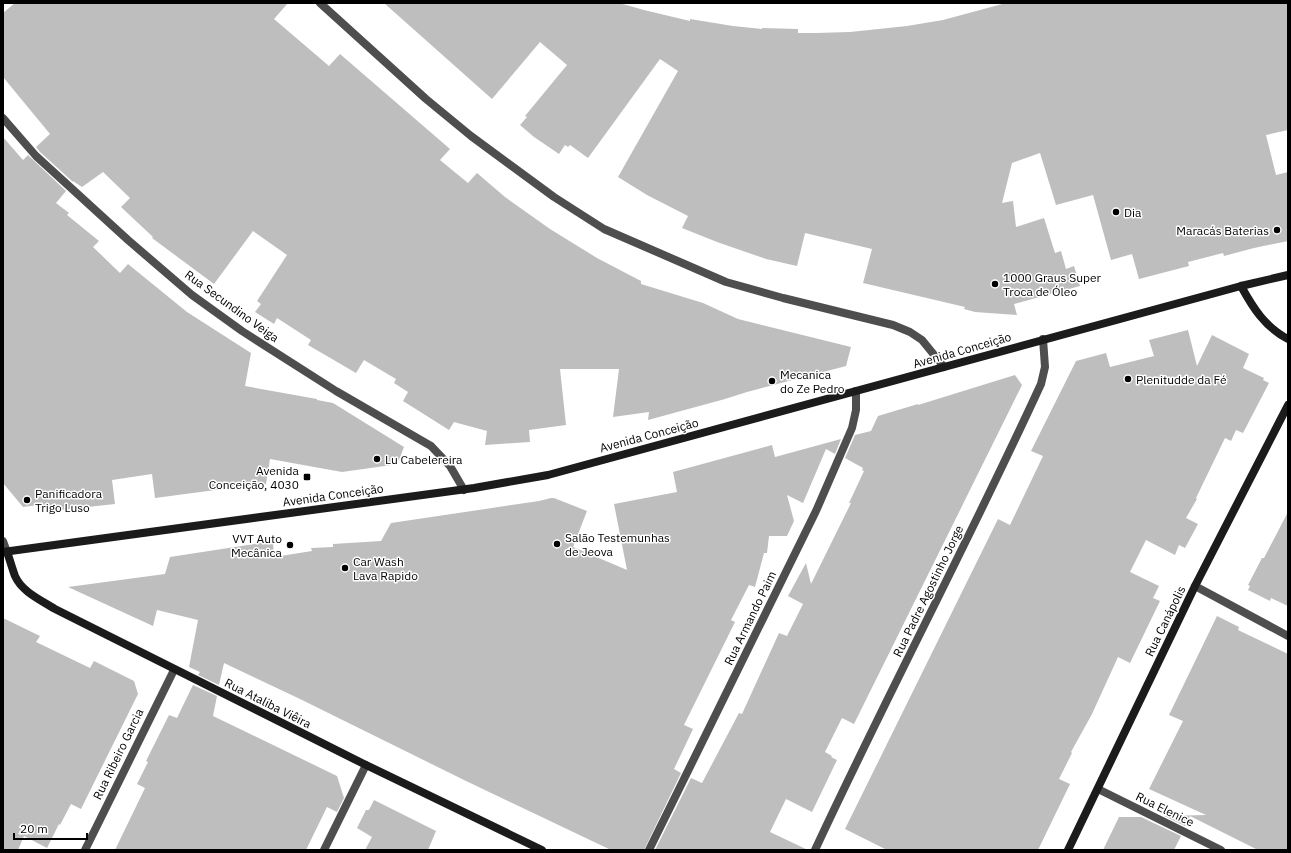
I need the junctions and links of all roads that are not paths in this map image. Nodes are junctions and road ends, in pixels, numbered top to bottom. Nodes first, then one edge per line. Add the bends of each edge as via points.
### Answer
1 (320, 3) edge
2 (3, 118) edge
3 (1288, 275) edge
4 (1241, 286) junction
5 (1288, 339) edge
6 (1043, 340) junction
7 (944, 367) junction
8 (856, 391) junction
9 (1288, 406) edge
10 (464, 490) junction
11 (3, 541) edge
12 (5, 552) edge
13 (1195, 586) junction
14 (1288, 636) edge
15 (174, 670) junction
16 (366, 766) junction
17 (1098, 788) junction
18 (84, 850) edge
19 (324, 850) edge
20 (542, 850) edge
21 (649, 850) edge
22 (815, 850) edge
23 (1068, 850) edge
24 (1221, 850) edge

1 - 7 street via 471,136 554,197 604,229 726,282 893,325 922,340
2 - 10 street, Rua Secundino Veiga via 36,156 192,295 242,331 336,391 431,446 450,466
3 - 4 main road, Avenida Conceição
4 - 5 main road via 1254,309 1270,327
4 - 6 main road, Avenida Conceição
6 - 7 main road, Avenida Conceição
6 - 22 street, Rua Padre Agostinho Jorge via 1045,367 1041,384
7 - 8 main road, Avenida Conceição
8 - 10 main road, Avenida Conceição via 548,475
8 - 21 street, Rua Armando Paim via 856,410 852,428 819,503
9 - 13 main road, Rua Canápolis
10 - 12 main road, Avenida Conceição
11 - 12 street
12 - 15 main road, Rua Ataliba Viêira via 16,578 33,596
13 - 14 street
13 - 17 main road, Rua Canápolis
15 - 16 main road, Rua Ataliba Viêira
15 - 18 street, Rua Ribeiro Garcia
16 - 19 street
16 - 20 main road, Rua Ataliba Viêira
17 - 23 main road, Rua Canápolis
17 - 24 street, Rua Elenice

